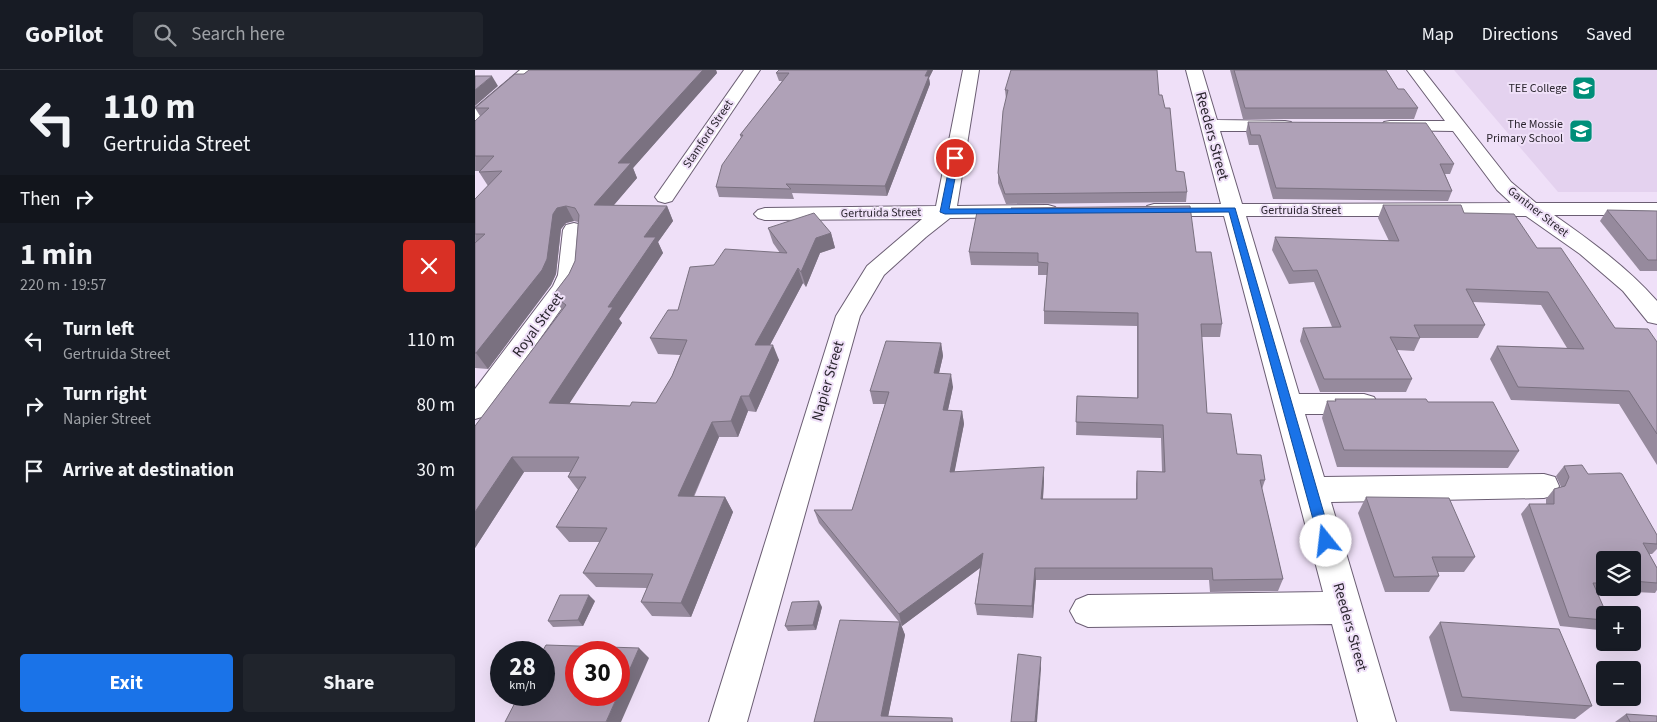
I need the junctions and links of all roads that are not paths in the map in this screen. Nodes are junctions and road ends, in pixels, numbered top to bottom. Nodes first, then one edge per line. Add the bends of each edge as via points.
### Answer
1 (530, 70) edge
2 (751, 70) edge
3 (971, 70) edge
4 (1194, 70) edge
5 (1415, 70) edge
6 (475, 117) edge
7 (1209, 125) junction
8 (1302, 126) edge
9 (1368, 126) edge
10 (1458, 126) junction
11 (665, 197) dead end
12 (1657, 209) edge
13 (1133, 210) edge
14 (1232, 210) junction
15 (1531, 210) junction
16 (1064, 211) edge
17 (945, 212) junction
18 (765, 214) dead end
19 (574, 230) dead end
20 (1657, 316) edge
21 (485, 384) edge
22 (1288, 404) junction
23 (1387, 404) edge
24 (475, 409) edge
25 (1543, 486) dead end
26 (1311, 490) junction
27 (1345, 608) junction
28 (1088, 611) dead end
29 (728, 722) edge
30 (1377, 722) edge

1 - 6 street
2 - 11 street, Stamford Street
3 - 17 street
4 - 7 street, Reeders Street
5 - 10 street, Gantner Street
7 - 8 street
7 - 14 street, Reeders Street
9 - 10 street
10 - 15 street, Gantner Street via 1497,178
12 - 15 street, Gertruida Street
13 - 14 street, Gertruida Street
14 - 15 street, Gertruida Street
14 - 22 street, Reeders Street
15 - 20 street, Gantner Street via 1610,267
16 - 17 street, Gertruida Street
17 - 18 street, Gertruida Street
17 - 29 street, Napier Street via 875,271 848,316
19 - 21 street, Royal Street via 570,275 564,288
21 - 24 street, Royal Street
22 - 23 street
22 - 26 street, Reeders Street
25 - 26 street
26 - 27 street, Reeders Street
27 - 28 street
27 - 30 street, Reeders Street

